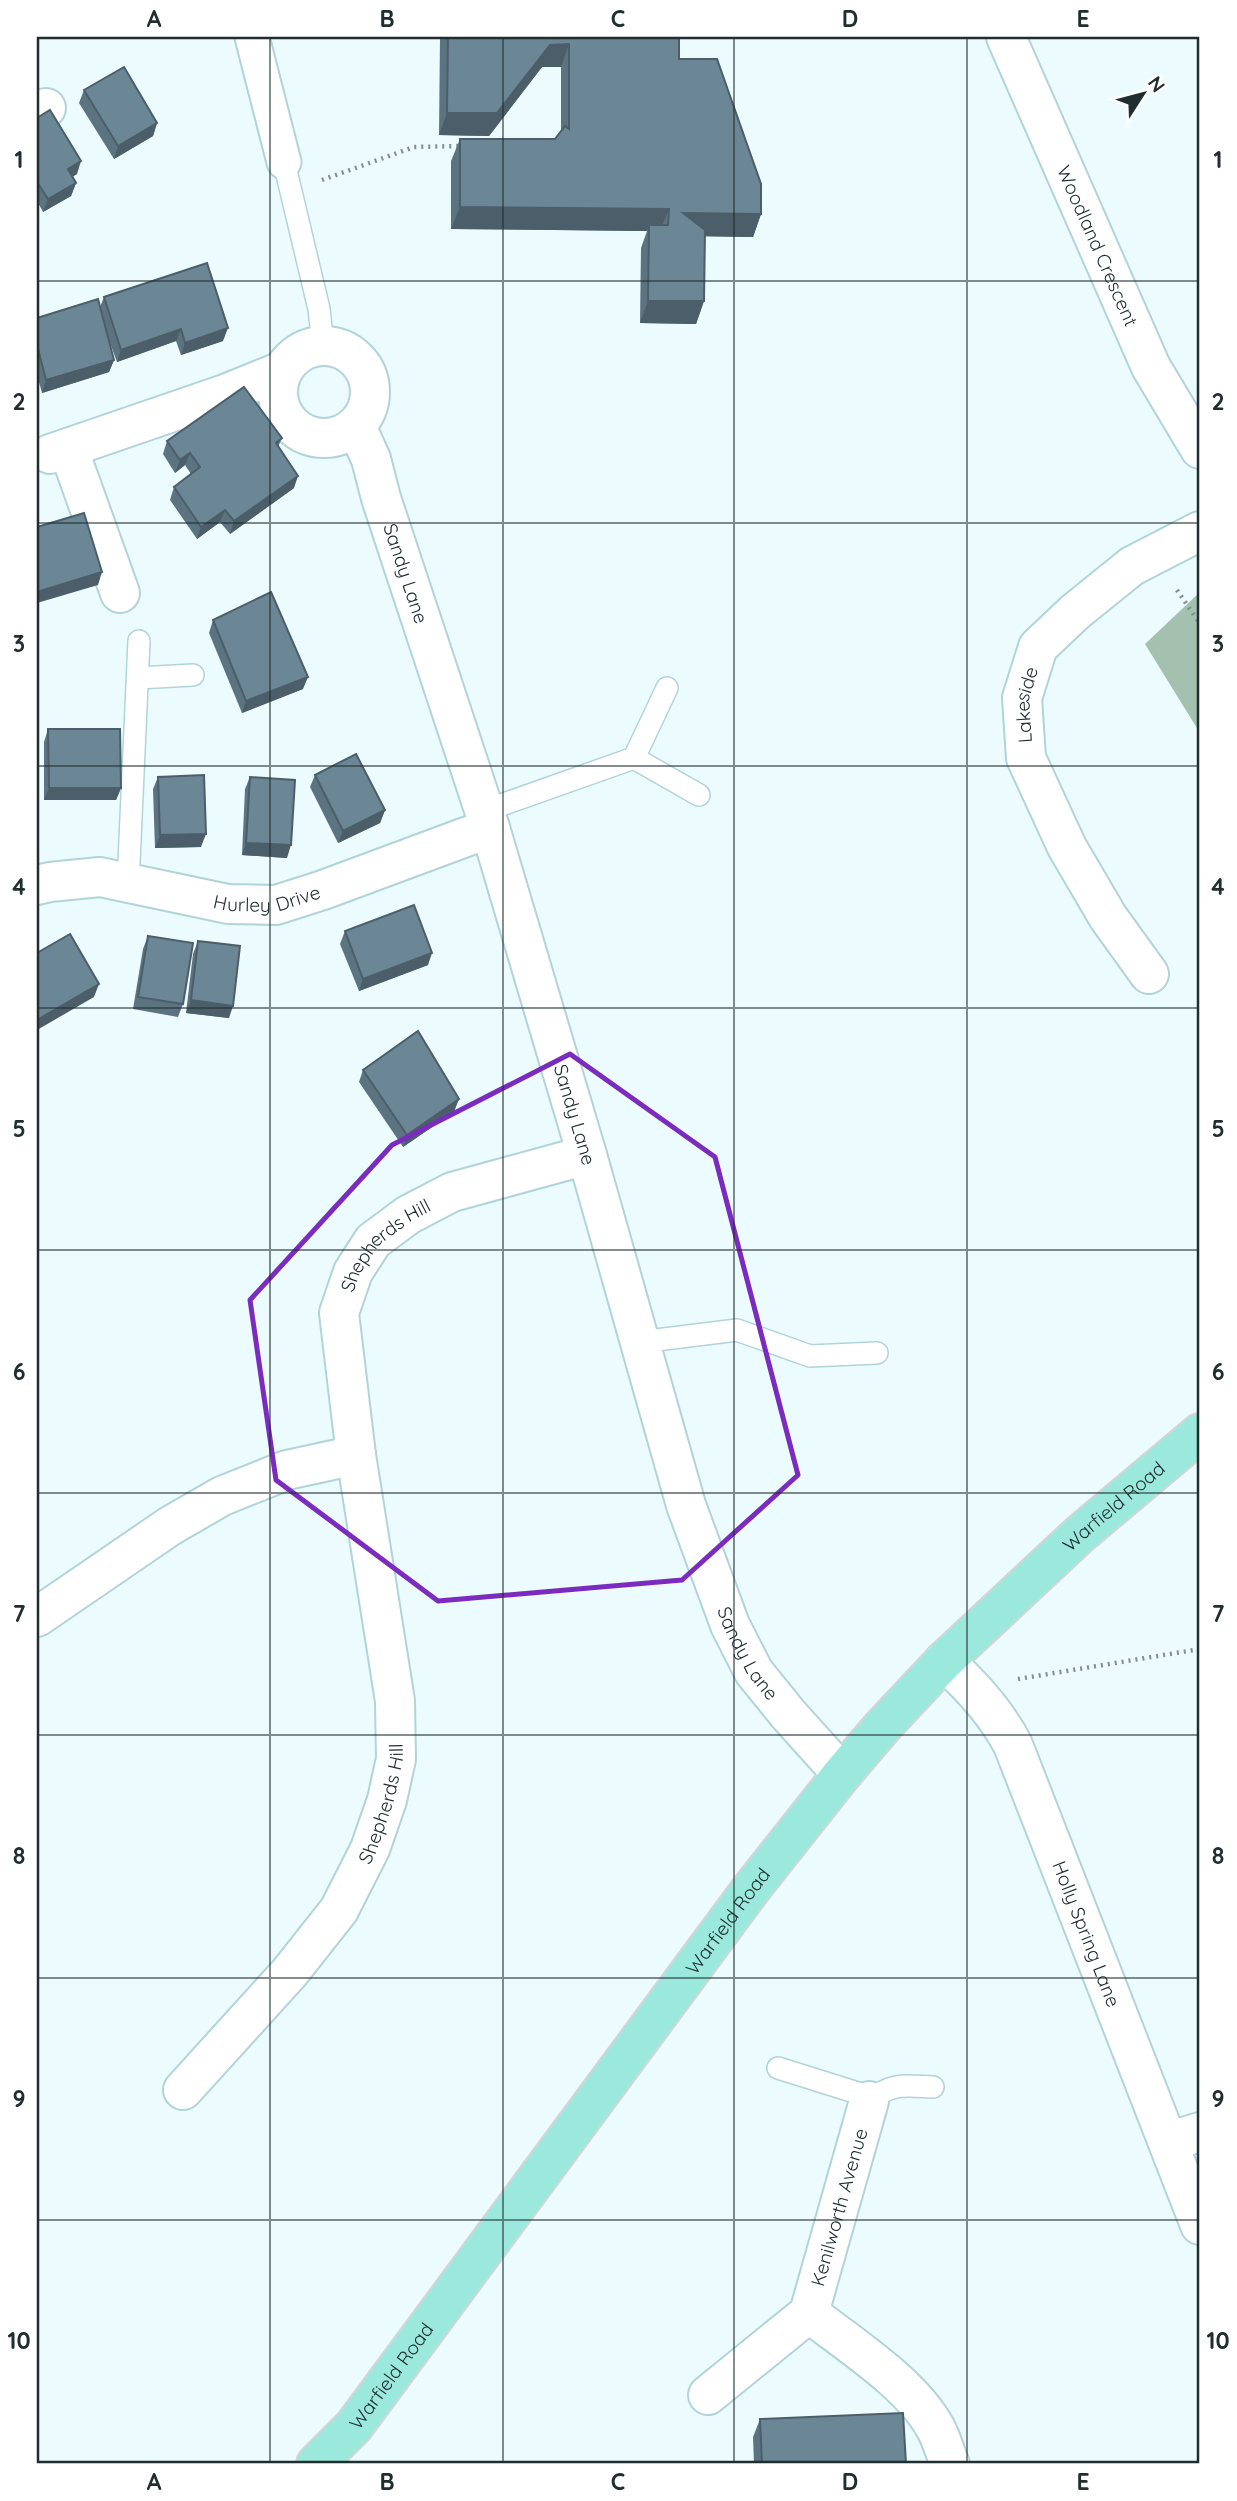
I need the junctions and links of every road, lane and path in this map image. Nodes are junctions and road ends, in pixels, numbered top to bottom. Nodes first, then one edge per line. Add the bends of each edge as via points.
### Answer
1 (252, 37) edge
2 (1006, 37) edge
3 (467, 146) edge
4 (288, 176) junction
5 (323, 345) junction
6 (282, 371) junction
7 (356, 426) junction
8 (1200, 449) edge
9 (1200, 531) edge
10 (120, 593) dead end
11 (139, 641) dead end
12 (193, 675) dead end
13 (138, 678) junction
14 (667, 688) dead end
15 (634, 758) junction
16 (699, 795) dead end
17 (487, 820) junction
18 (128, 884) junction
19 (37, 885) edge
20 (1149, 975) dead end
21 (587, 1155) junction
22 (640, 1342) junction
23 (877, 1353) dead end
24 (1200, 1433) edge
25 (356, 1455) junction
26 (37, 1617) edge
27 (1200, 1648) edge
28 (944, 1661) junction
29 (1009, 1681) dead end
30 (842, 1774) junction
31 (778, 2068) dead end
32 (933, 2087) dead end
33 (183, 2090) dead end
34 (869, 2101) junction
35 (1184, 2137) edge
36 (1200, 2225) edge
37 (809, 2313) junction
38 (708, 2395) dead end
39 (316, 2464) edge
40 (950, 2464) edge

1 - 4 street
2 - 8 street, Woodland Crescent via 1151,367
3 - 4 path via 414,146
4 - 5 lane via 320,310
5 - 6 street via 298,352
5 - 7 street via 339,347 364,367 370,398
6 - 7 street via 278,403 296,429 327,439
6 - 10 street via 59,451
7 - 17 street, Sandy Lane via 371,459
9 - 20 street, Lakeside via 1132,566 1075,612 1038,647 1022,698 1026,758 1067,847
11 - 13 lane
12 - 13 lane
13 - 18 lane
14 - 15 lane
15 - 16 lane
15 - 17 lane
17 - 18 street, Hurley Drive via 323,890 276,905 228,904
17 - 21 street, Sandy Lane
18 - 19 street, Hurley Drive via 100,877
21 - 22 street, Sandy Lane
21 - 25 street, Shepherds Hill via 452,1192 408,1215 373,1241 353,1272 338,1313
22 - 23 lane via 737,1330 810,1356
22 - 30 street, Sandy Lane via 686,1505 730,1626 754,1672
24 - 28 main road, Warfield Road via 1080,1534
25 - 26 street via 287,1470 222,1496
25 - 33 street, Shepherds Hill via 395,1701 396,1759 387,1800 370,1849 339,1910 290,1972
27 - 29 path
28 - 30 main road, Warfield Road
28 - 35 street, Holly Spring Lane via 995,1714 1013,1745
30 - 39 main road, Warfield Road via 751,1889 354,2426
31 - 34 lane via 851,2090
32 - 34 lane via 894,2086
34 - 37 street, Kenilworth Avenue
35 - 36 street, Holly Spring Lane
37 - 38 street, Kenilworth Avenue
37 - 40 street, Kenilworth Avenue via 919,2404

